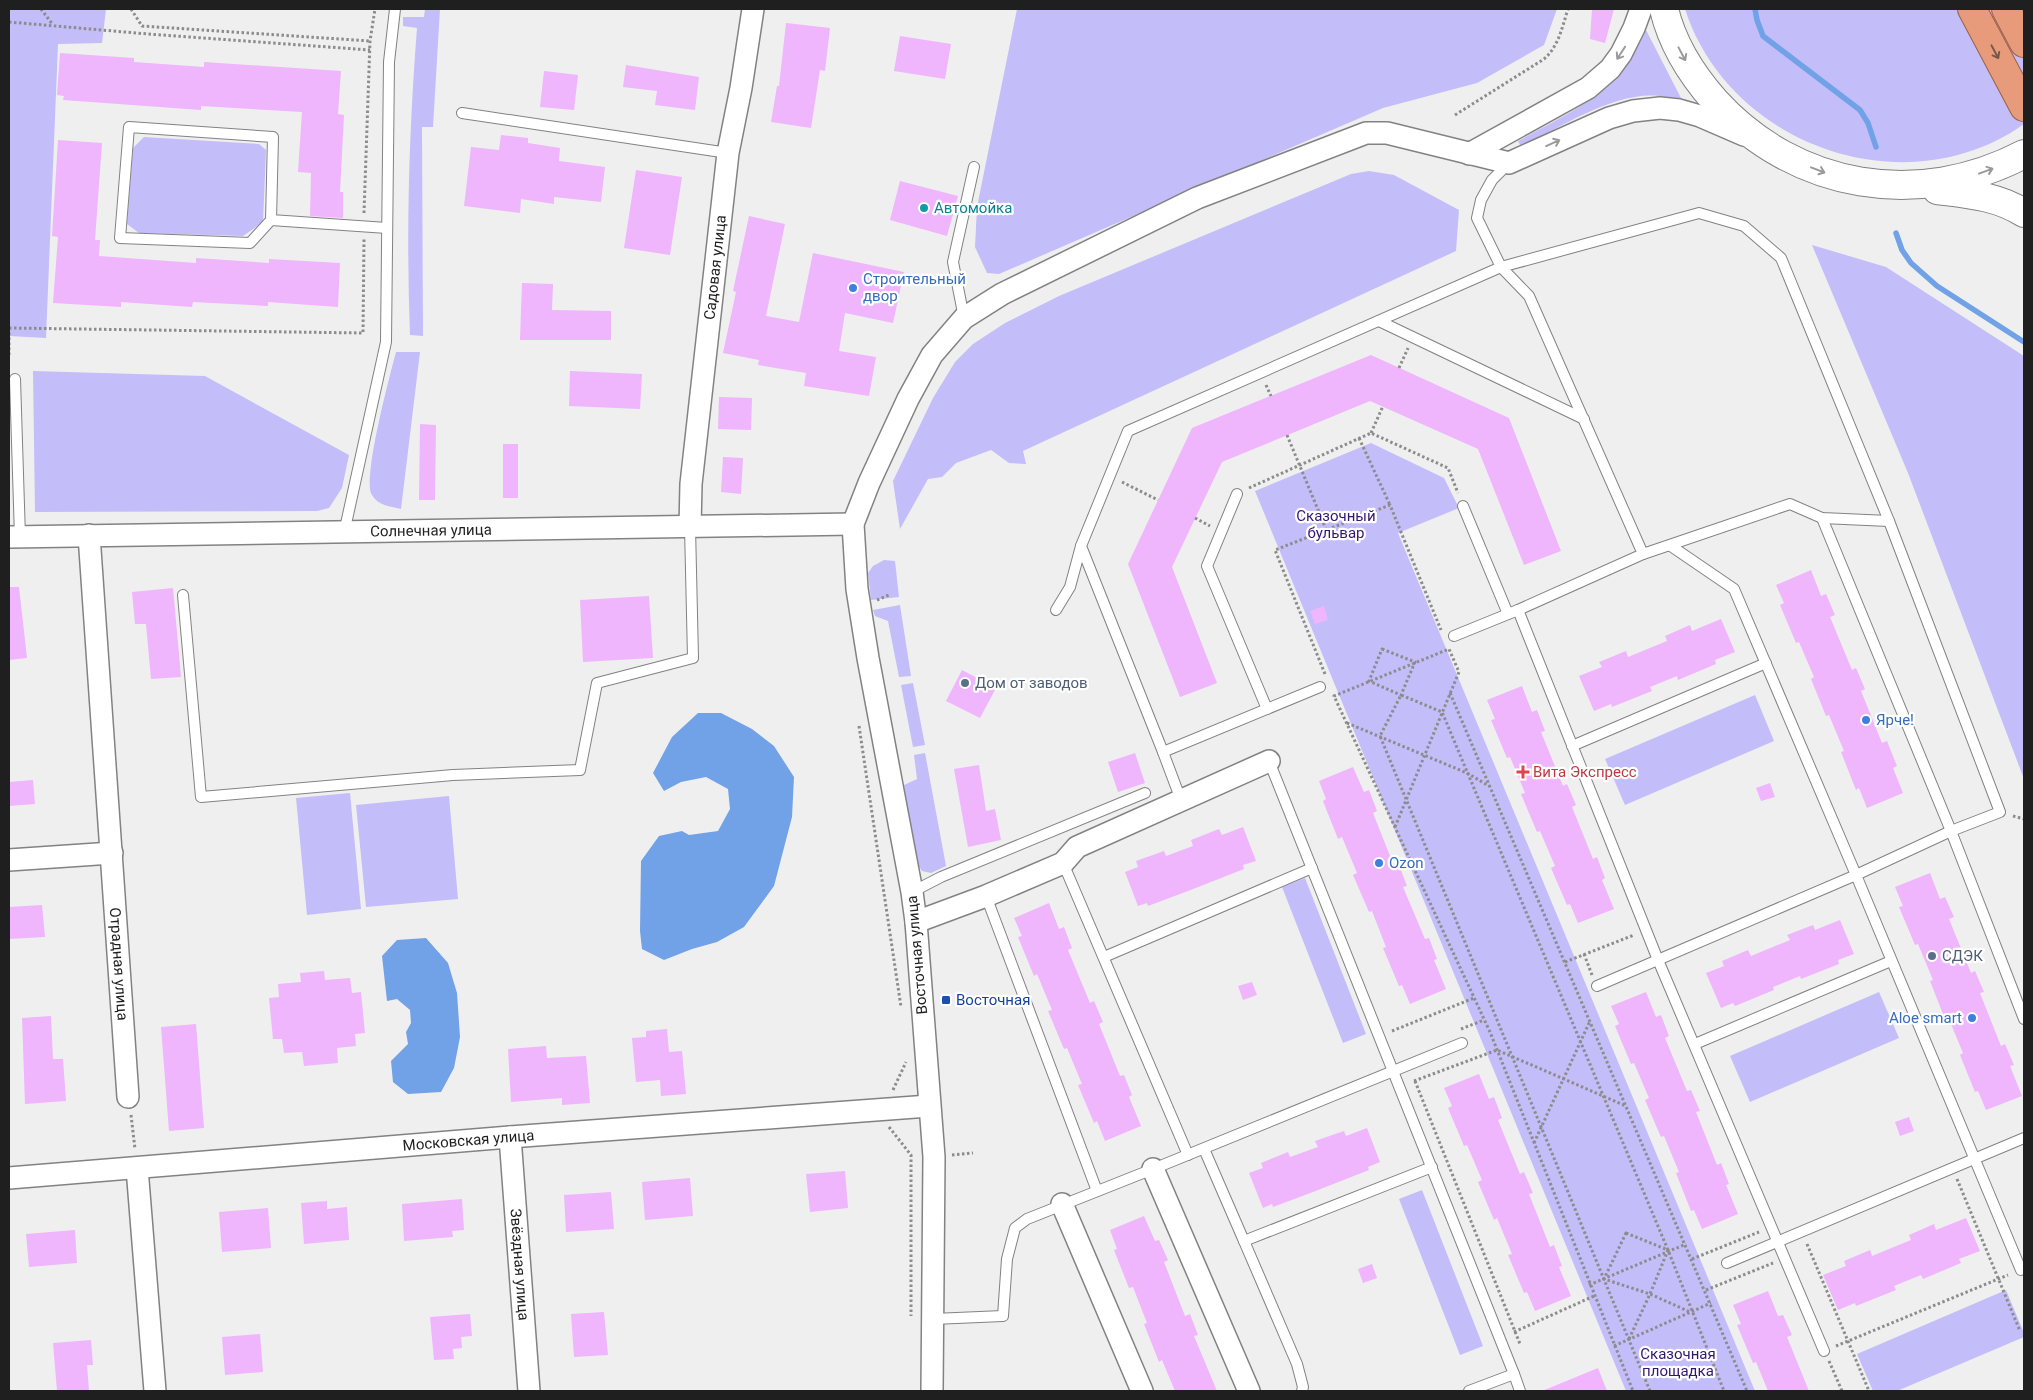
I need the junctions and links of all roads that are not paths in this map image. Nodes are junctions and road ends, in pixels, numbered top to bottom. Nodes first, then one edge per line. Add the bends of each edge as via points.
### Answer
1 (395, 9) edge
2 (753, 9) edge
3 (1641, 9) edge
4 (1664, 9) edge
5 (1972, 9) edge
6 (2006, 9) edge
7 (2024, 43) edge
8 (2024, 107) edge
9 (462, 114) dead end
10 (1773, 150) junction
11 (728, 153) junction
12 (1469, 154) junction
13 (2024, 154) edge
14 (1508, 163) junction
15 (974, 167) dead end
16 (1886, 185) junction
17 (2024, 213) edge
18 (271, 220) junction
19 (387, 228) junction
20 (1501, 267) junction
21 (964, 318) junction
22 (1379, 321) junction
23 (15, 379) dead end
24 (1584, 419) junction
25 (1237, 494) road end
26 (1464, 506) road end
27 (1822, 518) junction
28 (1890, 521) junction
29 (853, 524) junction
30 (690, 527) junction
31 (344, 533) junction
32 (89, 535) junction
33 (15, 537) edge
34 (1082, 546) junction
35 (1671, 546) junction
36 (1643, 554) junction
37 (182, 595) dead end
38 (1056, 610) dead end
39 (1513, 612) junction
40 (1450, 638) road end
41 (1766, 664) junction
42 (1323, 682) road end
43 (1267, 709) junction
44 (1572, 746) junction
45 (1163, 752) junction
46 (1269, 761) joint
47 (1145, 793) dead end
48 (1181, 800) junction
49 (1951, 831) junction
50 (112, 853) junction
51 (9, 860) edge
52 (1063, 863) junction
53 (1312, 868) junction
54 (1856, 875) junction
55 (912, 892) junction
56 (986, 896) junction
57 (916, 922) junction
58 (1104, 957) junction
59 (1658, 960) junction
60 (1891, 961) junction
61 (1597, 986) road end
62 (2024, 1019) edge
63 (1462, 1043) dead end
64 (1695, 1044) junction
65 (1394, 1071) junction
66 (128, 1097) road end
67 (929, 1106) junction
68 (510, 1137) junction
69 (2024, 1138) edge
70 (1204, 1149) junction
71 (1188, 1155) junction
72 (1974, 1159) junction
73 (1432, 1167) junction
74 (137, 1168) junction
75 (1153, 1170) junction
76 (9, 1178) edge
77 (1097, 1191) junction
78 (1062, 1204) junction
79 (1244, 1242) junction
80 (1778, 1242) junction
81 (1727, 1263) dead end
82 (2020, 1270) road end
83 (933, 1319) junction
84 (1824, 1351) road end
85 (1514, 1374) junction
86 (156, 1391) edge
87 (529, 1391) edge
88 (932, 1391) edge
89 (1142, 1391) edge
90 (1249, 1391) edge
91 (1302, 1391) edge
92 (1469, 1391) edge
93 (1520, 1391) edge

1 - 19 lane via 389,62
2 - 11 street, Садовая улица
3 -> 12 street via 1621,54 1610,69 1588,88
4 -> 10 main road via 1676,41 1707,91 1734,120
5 -> 8 highway
6 - 7 highway
9 - 11 lane
14 -> 10 street via 1609,118 1660,108 1700,116
10 -> 16 main road via 1828,174
11 - 30 street, Садовая улица via 691,484
12 - 14 street
12 - 21 street via 1387,133 1366,133 1197,198 1002,294
16 -> 13 main road via 1945,182 1974,175
14 - 20 lane via 1480,200 1477,218
15 - 21 lane via 953,262
16 - 17 main road via 1993,198
18 - 18 lane via 250,243 120,238 129,127 273,137
18 - 19 lane
19 - 31 lane via 386,342
20 - 22 lane
20 - 24 lane via 1529,296
20 - 28 lane via 1699,214 1744,226 1781,258
21 - 29 street via 932,355 916,384
22 - 24 lane
22 - 34 lane via 1128,430
23 - 33 lane
24 - 36 lane
25 - 43 lane via 1207,566
26 - 39 lane
27 - 28 lane
27 - 35 lane via 1790,504
27 - 49 lane
28 - 49 lane via 2000,812
29 - 30 street, Солнечная улица
29 - 55 street, Восточная улица via 869,668
30 - 31 street, Солнечная улица
30 - 37 lane via 693,658 597,684 580,770 453,775 201,797
31 - 32 street, Солнечная улица
32 - 33 street, Солнечная улица
32 - 50 street, Отрадная улица
34 - 38 lane via 1070,587
34 - 45 lane
35 - 36 lane
35 - 41 lane via 1734,589
36 - 39 lane
39 - 40 lane
39 - 44 lane
41 - 44 lane
41 - 54 lane
42 - 43 lane
43 - 45 lane
44 - 59 lane
45 - 48 lane
46 - 48 street
46 - 53 lane
47 - 55 lane via 940,877
48 - 52 street via 1077,847
49 - 54 lane
49 - 62 lane
50 - 51 street
50 - 66 street, Отрадная улица
52 - 56 street
52 - 58 lane
53 - 58 lane
53 - 65 lane
54 - 59 lane
54 - 60 lane
55 - 57 street, Восточная улица
56 - 57 street
56 - 77 lane
57 - 67 street, Восточная улица
58 - 71 lane
59 - 61 lane
59 - 64 lane
60 - 64 lane
60 - 72 lane
63 - 65 lane
64 - 80 lane
65 - 70 lane
65 - 73 lane
67 - 68 street, Московская улица
67 - 83 street, Восточная улица via 934,1157
68 - 74 street, Московская улица
68 - 87 street, Звёздная улица
69 - 72 lane
70 - 71 lane
70 - 79 lane
71 - 75 lane
72 - 80 lane
72 - 82 lane
73 - 79 lane
73 - 85 lane
74 - 76 street, Московская улица
74 - 86 street
75 - 77 lane
75 - 90 street
77 - 78 lane
78 - 83 lane via 1027,1219 1015,1228 1007,1258 1003,1316
78 - 89 street
79 - 91 lane via 1297,1364
80 - 81 lane
80 - 84 lane
83 - 88 street, Восточная улица
85 - 92 lane
85 - 93 lane

